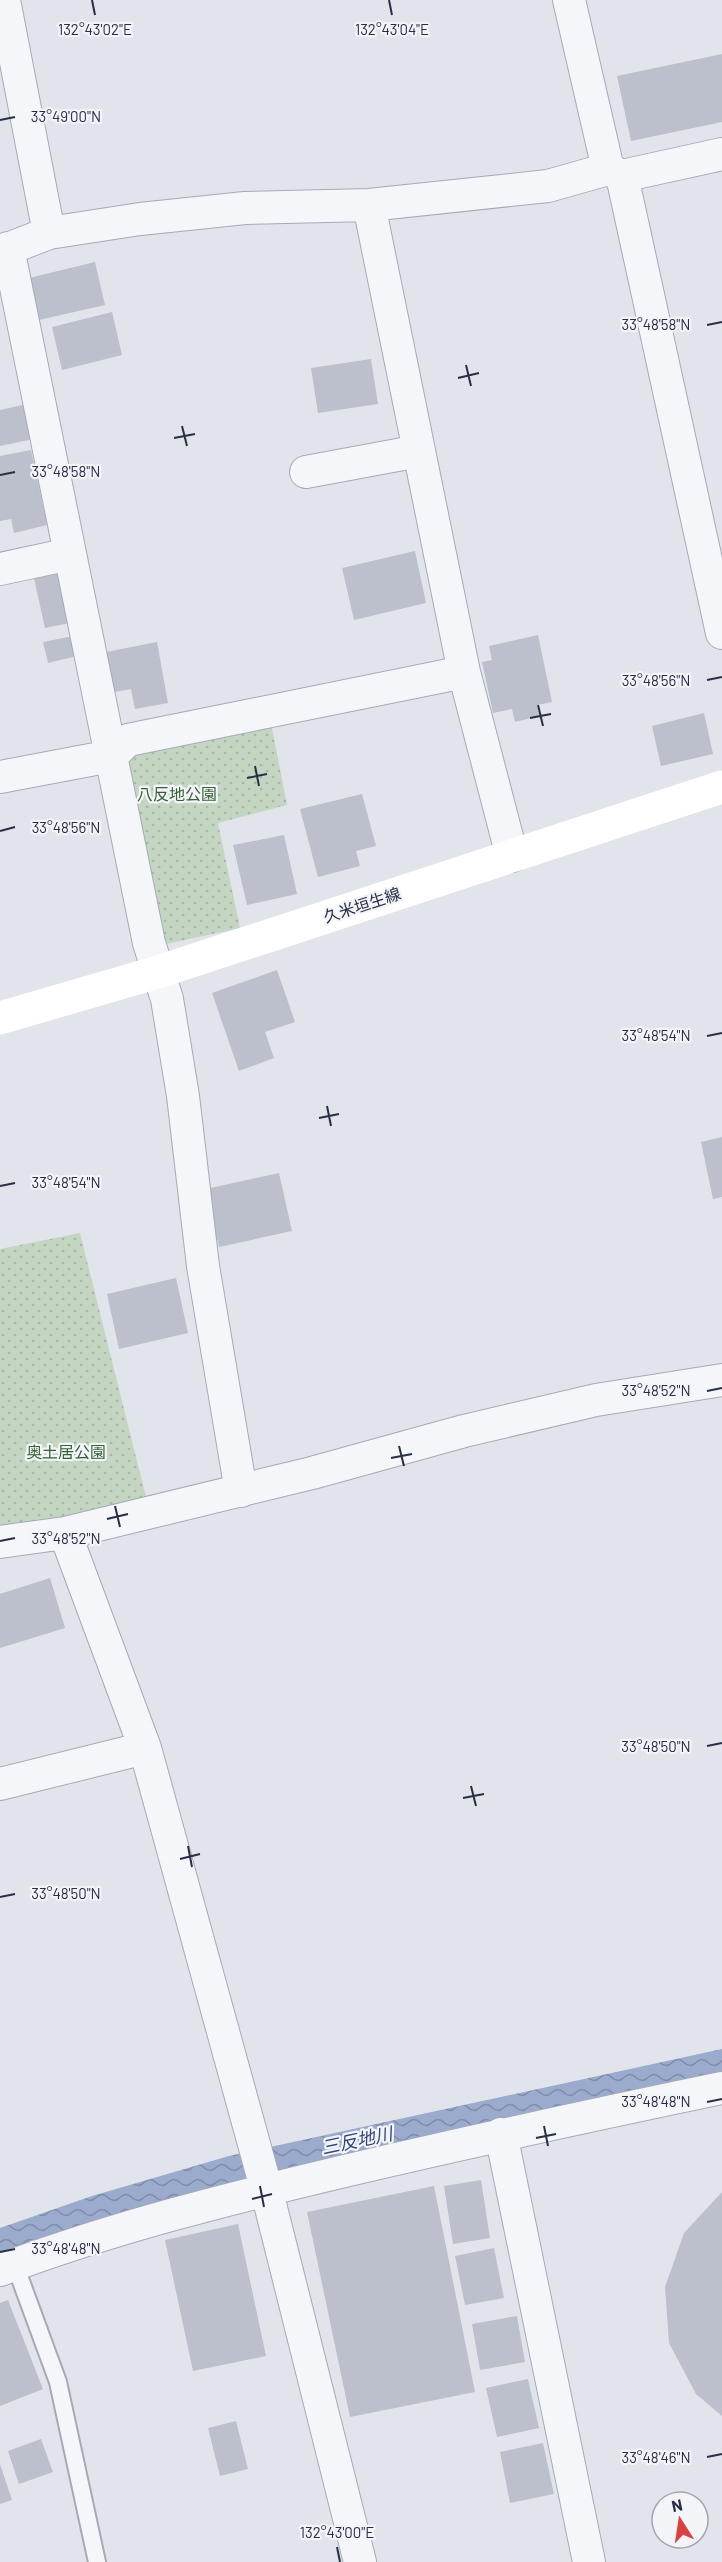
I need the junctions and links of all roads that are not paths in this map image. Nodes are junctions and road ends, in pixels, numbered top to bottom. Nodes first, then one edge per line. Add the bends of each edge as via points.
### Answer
1 (4, 0) edge
2 (569, 0) edge
3 (722, 154) edge
4 (615, 173) junction
5 (369, 206) junction
6 (50, 233) junction
7 (4, 250) edge
8 (419, 451) junction
9 (306, 472) dead end
10 (70, 554) junction
11 (0, 569) edge
12 (722, 633) edge
13 (464, 672) junction
14 (111, 756) junction
15 (0, 777) edge
16 (722, 787) edge
17 (512, 856) junction
18 (158, 972) junction
19 (0, 1018) edge
20 (722, 1380) edge
21 (241, 1491) junction
22 (65, 1533) junction
23 (0, 1542) edge
24 (145, 1748) junction
25 (0, 1784) edge
26 (722, 2088) edge
27 (501, 2134) junction
28 (266, 2187) junction
29 (8, 2267) edge
30 (97, 2562) edge
31 (360, 2562) edge
32 (589, 2562) edge

1 - 6 street
2 - 4 street
3 - 4 street
4 - 5 street via 548,186
4 - 12 street
5 - 6 street via 245,208
5 - 8 street
6 - 7 street
7 - 10 street
8 - 9 street
8 - 13 street
10 - 11 street
10 - 14 street
13 - 14 street via 128,740
13 - 17 street
14 - 15 street
14 - 18 street
16 - 17 main road, 久米垣生線
17 - 18 main road, 久米垣生線
18 - 19 main road, 久米垣生線
18 - 21 street via 167,999 183,1096 203,1266
20 - 21 street via 596,1400
21 - 22 street
22 - 23 street
22 - 24 street
24 - 25 street
24 - 28 street
26 - 27 street
27 - 28 street
27 - 32 street
28 - 29 street via 138,2222
28 - 31 street
29 - 30 lane via 28,2294 58,2382

